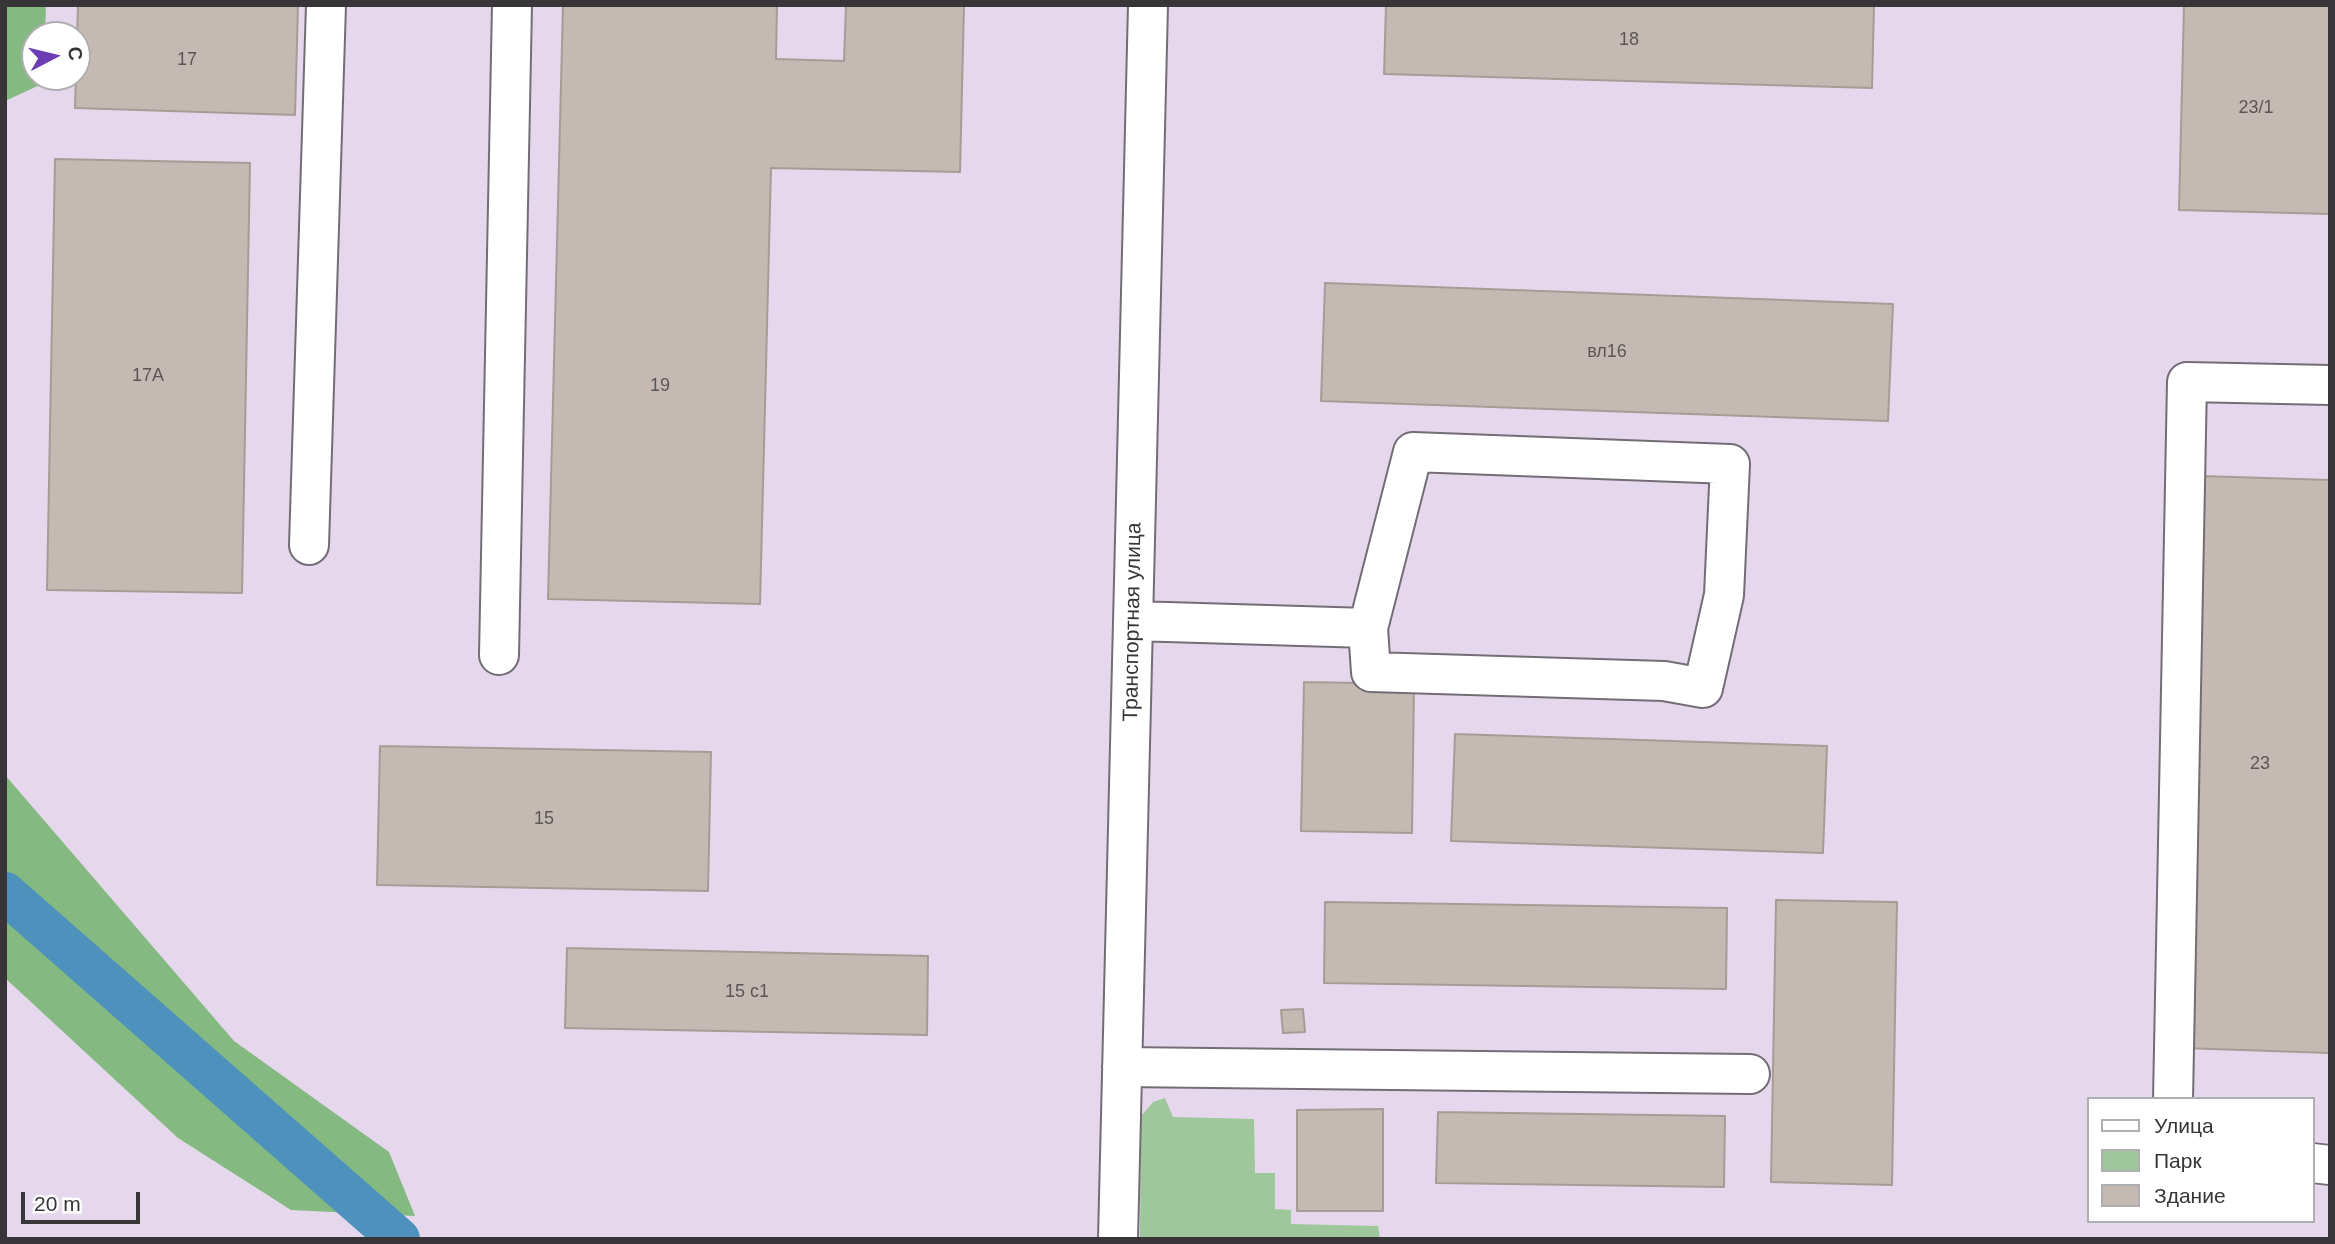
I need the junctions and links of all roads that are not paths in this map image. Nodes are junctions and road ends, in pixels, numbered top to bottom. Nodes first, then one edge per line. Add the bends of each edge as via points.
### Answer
1 (326, 5) edge
2 (512, 5) edge
3 (1148, 5) edge
4 (2330, 385) edge
5 (309, 545) dead end
6 (1133, 621) junction
7 (1368, 628) junction
8 (499, 655) dead end
9 (1122, 1067) junction
10 (1750, 1074) dead end
11 (2173, 1097) edge
12 (1118, 1239) edge

1 - 5 street
2 - 8 street
3 - 6 street, Транспортная улица
4 - 11 street via 2187,382
6 - 7 street
6 - 9 street, Транспортная улица
7 - 7 street via 1371,672 1664,681 1703,688 1724,595 1731,464 1413,452
9 - 10 street
9 - 12 street, Транспортная улица

